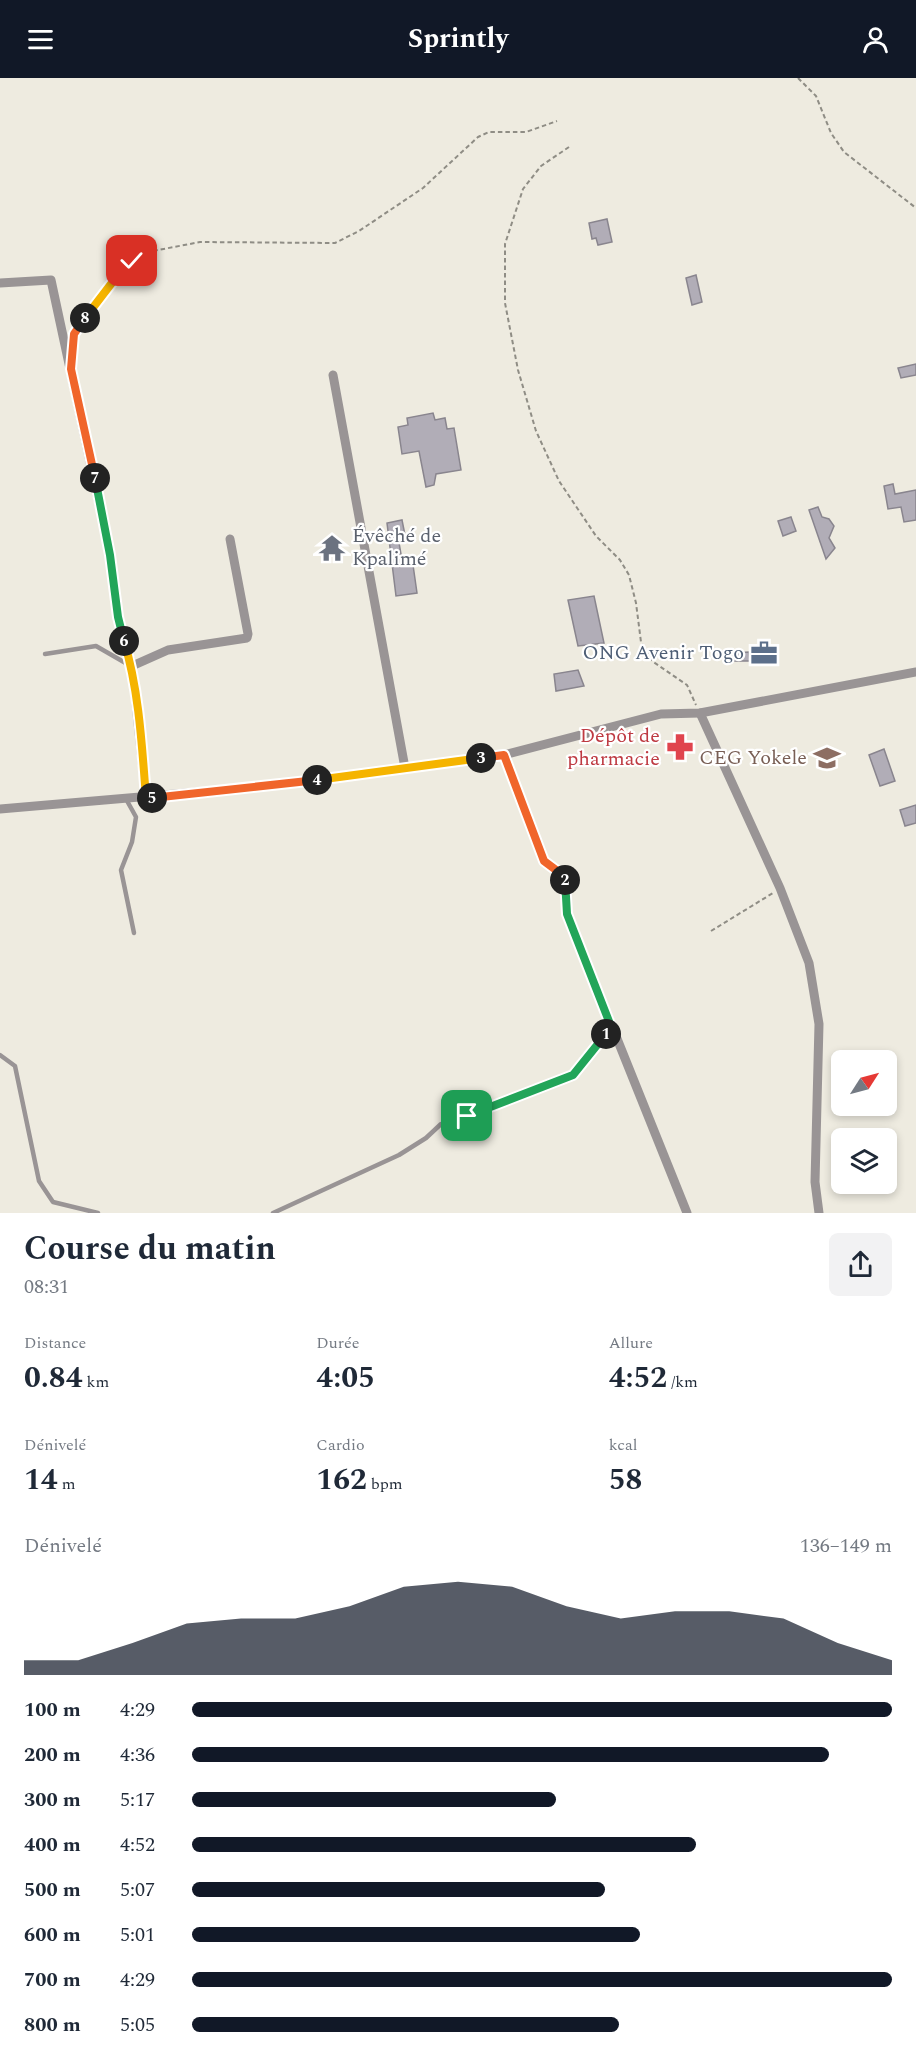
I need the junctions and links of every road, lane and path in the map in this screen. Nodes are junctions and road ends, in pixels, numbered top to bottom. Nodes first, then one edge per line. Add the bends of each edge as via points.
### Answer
1 (798, 78) edge
2 (557, 121) dead end
3 (569, 147) dead end
4 (916, 208) edge
5 (0, 283) edge
6 (73, 346) dead end
7 (333, 375) dead end
8 (230, 539) dead end
9 (45, 654) dead end
10 (132, 666) junction
11 (916, 672) edge
12 (700, 713) junction
13 (504, 755) junction
14 (405, 768) junction
15 (146, 798) junction
16 (126, 799) junction
17 (0, 809) edge
18 (780, 888) junction
19 (711, 931) dead end
20 (134, 933) dead end
21 (612, 1029) junction
22 (0, 1055) edge
23 (288, 1207) junction
24 (98, 1213) edge
25 (273, 1213) edge
26 (290, 1213) edge
27 (687, 1213) edge
28 (819, 1213) edge

1 - 4 path via 816,96 831,133 844,152
2 - 6 path via 526,132 489,132 478,136 423,188 335,243 200,242 153,251 121,271 74,334
3 - 12 path via 541,166 523,189 505,244 505,303 518,370 536,431 559,481 628,575 641,642 652,661 687,685
5 - 10 street via 51,280 106,532 118,617
7 - 14 street
8 - 10 street via 247,638 168,650
9 - 10 lane via 96,646
10 - 15 street
11 - 12 street
12 - 13 street via 661,714
12 - 18 street
13 - 14 street
13 - 21 street via 544,861 566,884 567,914
14 - 15 street
15 - 16 street
16 - 17 street
16 - 20 lane via 136,817 130,850 121,870
18 - 19 path
18 - 28 street via 809,963 819,1024 815,1182
21 - 23 lane via 573,1075 441,1124 399,1155
21 - 27 street
22 - 24 lane via 15,1066 39,1181 53,1202
23 - 25 lane
23 - 26 lane

